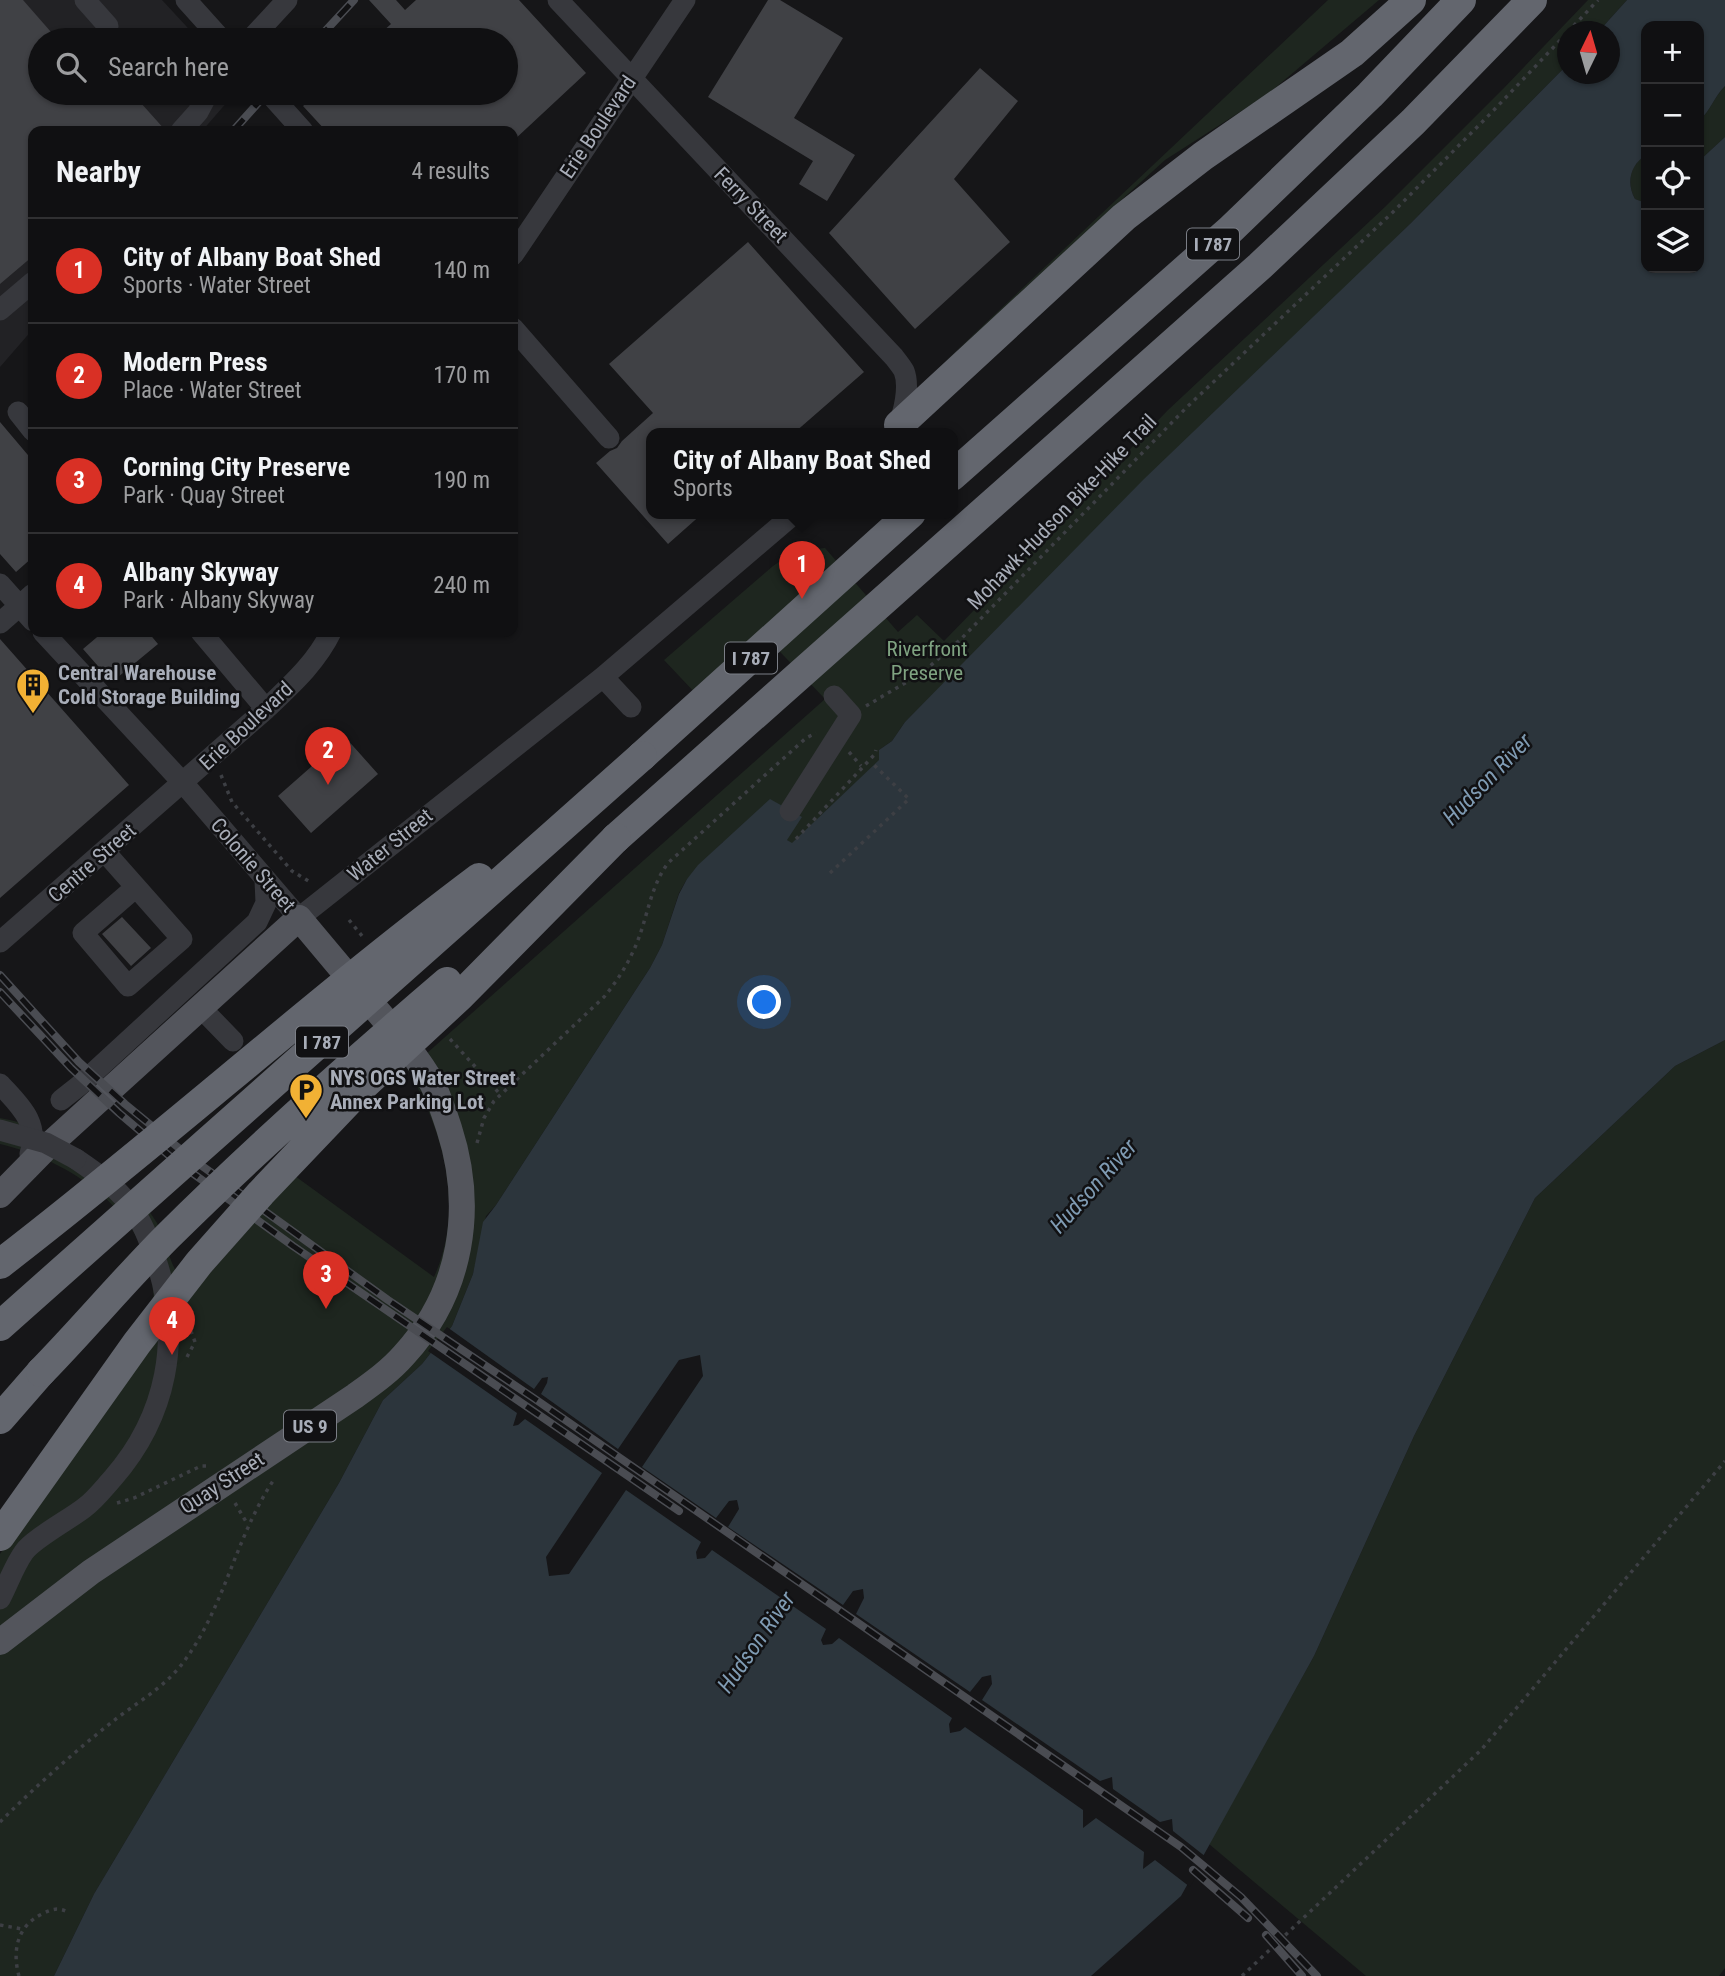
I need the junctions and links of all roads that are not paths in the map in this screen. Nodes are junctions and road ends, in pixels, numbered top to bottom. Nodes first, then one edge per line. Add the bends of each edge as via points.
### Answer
1 (85, 0) edge
2 (186, 0) edge
3 (287, 0) edge
4 (558, 0) edge
5 (685, 0) edge
6 (1411, 0) edge
7 (1461, 0) edge
8 (1532, 0) edge
9 (108, 26) dead end
10 (211, 28) edge
11 (261, 28) edge
12 (630, 79) junction
13 (202, 105) edge
14 (280, 105) edge
15 (185, 126) edge
16 (299, 126) edge
17 (518, 247) edge
18 (28, 286) edge
19 (0, 310) edge
20 (518, 334) edge
21 (18, 412) dead end
22 (28, 425) edge
23 (894, 428) edge
24 (895, 428) edge
25 (609, 438) dead end
26 (958, 471) edge
27 (788, 519) edge
28 (904, 519) edge
29 (0, 584) edge
30 (28, 606) edge
31 (28, 608) edge
32 (0, 624) edge
33 (48, 637) edge
34 (205, 637) edge
35 (328, 637) edge
36 (603, 677) junction
37 (834, 696) dead end
38 (631, 706) dead end
39 (266, 709) junction
40 (642, 756) junction
41 (184, 783) junction
42 (790, 811) dead end
43 (616, 838) junction
44 (105, 852) junction
45 (265, 880) junction
46 (136, 887) junction
47 (299, 918) junction
48 (0, 942) edge
49 (200, 1007) junction
50 (233, 1041) dead end
51 (0, 1084) edge
52 (61, 1100) dead end
53 (444, 1113) joint
54 (0, 1130) edge
55 (8, 1186) edge
56 (0, 1264) edge
57 (0, 1326) edge
58 (0, 1419) edge
59 (0, 1536) edge
60 (0, 1599) edge
61 (0, 1642) edge

1 - 9 street
2 - 10 street
3 - 11 street
4 - 12 street, Ferry Street
5 - 12 street, Erie Boulevard
6 - 24 highway via 1352,53 1124,217
7 - 26 highway, I 787 via 1230,230
8 - 43 highway, I 787 via 1327,205
12 - 17 street, Erie Boulevard
12 - 23 street, Ferry Street via 904,371 906,383
13 - 15 street
14 - 16 street
18 - 19 street
20 - 25 street
21 - 22 street
27 - 36 street, Water Street
28 - 40 highway, I 787
29 - 30 street
31 - 32 street
33 - 41 street, Colonie Street
34 - 39 street
35 - 39 street, Erie Boulevard via 299,678
36 - 38 street
36 - 47 street, Water Street
37 - 42 street via 851,715
39 - 41 street, Erie Boulevard
40 - 56 highway, bridge via 388,946
40 - 57 highway, I 787, bridge
41 - 44 street, Centre Street
41 - 45 street, Colonie Street
43 - 58 highway, I 787, bridge via 416,1008 236,1171 134,1271
43 - 59 highway, bridge via 460,996 364,1085 206,1254
44 - 46 street
44 - 48 street, Centre Street
45 - 47 street, Colonie Street
45 - 52 street via 266,903 257,922
46 - 46 street via 182,939 128,986 83,933
47 - 49 main road, Water Street
47 - 53 main road, Colonie Street / US 9 via 419,1062
49 - 50 street
49 - 55 main road, Water Street
51 - 55 street via 28,1115 33,1130 30,1153
53 - 61 main road, Quay Street / US 9 via 461,1175 459,1245 443,1298 409,1350 355,1396 91,1572
54 - 60 street, bridge via 46,1143 76,1159 117,1191 138,1217 161,1276 170,1331 167,1372 154,1415 129,1459 88,1506 25,1550

